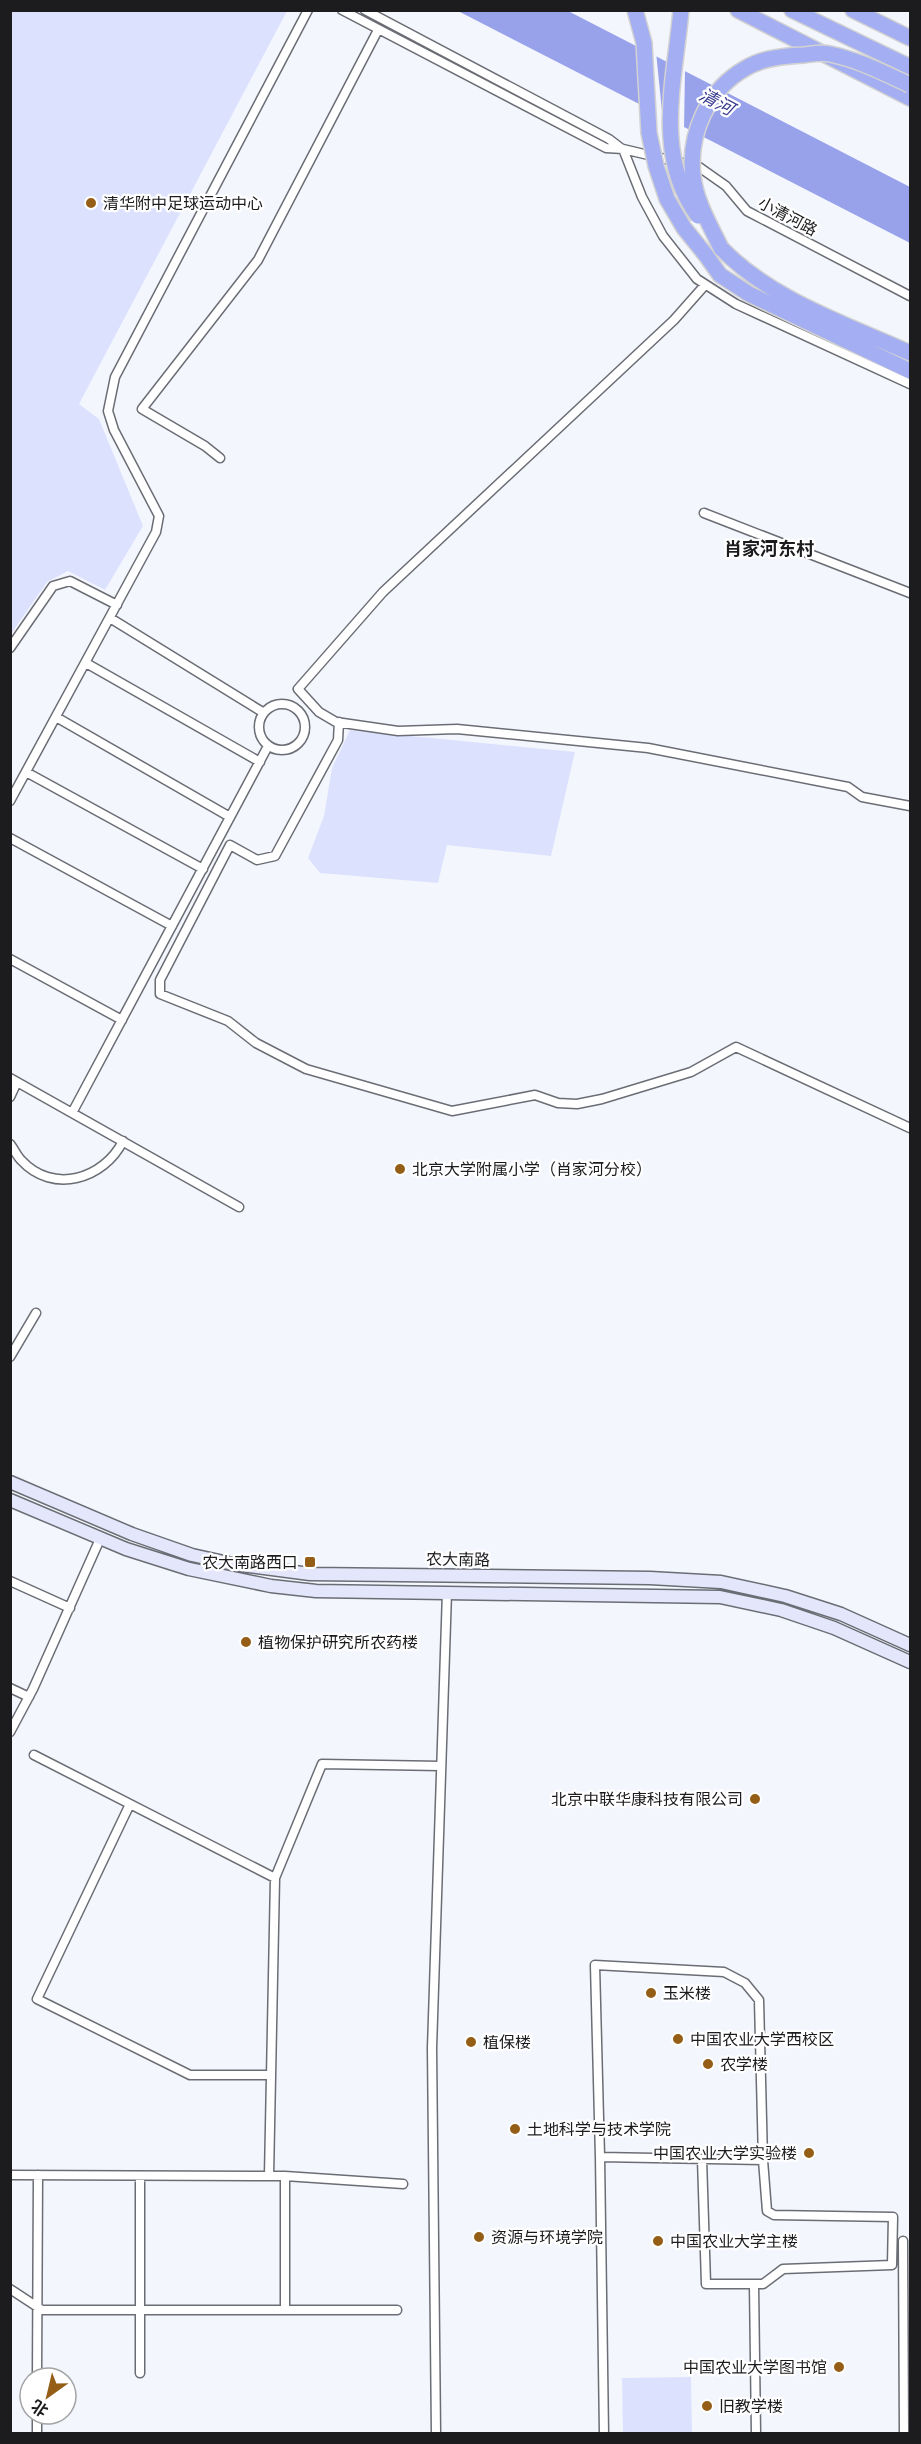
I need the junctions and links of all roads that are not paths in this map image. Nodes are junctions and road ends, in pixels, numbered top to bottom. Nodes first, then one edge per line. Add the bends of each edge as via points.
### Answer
1 (308, 10) edge
2 (342, 10) edge
3 (365, 10) edge
4 (635, 10) edge
5 (681, 10) edge
6 (738, 10) edge
7 (792, 10) edge
8 (853, 10) edge
9 (378, 30) junction
10 (910, 37) edge
11 (910, 67) edge
12 (910, 85) edge
13 (910, 98) edge
14 (623, 149) junction
15 (721, 248) junction
16 (705, 285) junction
17 (910, 296) edge
18 (910, 353) edge
19 (910, 371) edge
20 (910, 384) edge
21 (220, 458) dead end
22 (704, 513) dead end
23 (910, 593) edge
24 (117, 605) junction
25 (110, 618) junction
26 (10, 648) edge
27 (86, 663) junction
28 (298, 689) junction
29 (291, 705) junction
30 (264, 712) junction
31 (56, 717) junction
32 (339, 722) junction
33 (268, 746) junction
34 (260, 762) junction
35 (26, 772) junction
36 (10, 801) edge
37 (910, 806) edge
38 (230, 817) junction
39 (10, 838) edge
40 (203, 869) junction
41 (172, 926) junction
42 (10, 959) edge
43 (122, 1020) junction
44 (14, 1080) edge
45 (10, 1097) edge
46 (72, 1113) junction
47 (910, 1128) edge
48 (123, 1141) junction
49 (10, 1144) edge
50 (239, 1207) dead end
51 (36, 1313) dead end
52 (10, 1357) edge
53 (10, 1482) edge
54 (10, 1500) edge
55 (100, 1539) junction
56 (10, 1581) edge
57 (447, 1592) junction
58 (70, 1608) junction
59 (910, 1645) edge
60 (910, 1662) edge
61 (10, 1688) edge
62 (29, 1697) junction
63 (10, 1732) edge
64 (34, 1755) dead end
65 (441, 1766) junction
66 (130, 1804) junction
67 (276, 1878) junction
68 (271, 2075) junction
69 (600, 2157) junction
70 (702, 2159) junction
71 (763, 2160) junction
72 (10, 2175) edge
73 (38, 2175) junction
74 (140, 2176) junction
75 (269, 2176) junction
76 (285, 2176) junction
77 (403, 2184) dead end
78 (893, 2241) junction
79 (907, 2241) edge
80 (754, 2285) junction
81 (10, 2289) edge
82 (36, 2306) junction
83 (140, 2310) junction
84 (285, 2310) junction
85 (397, 2310) dead end
86 (37, 2366) edge
87 (140, 2373) dead end
88 (436, 2433) edge
89 (604, 2433) edge
90 (756, 2433) edge
91 (904, 2433) edge

1 - 24 street via 115,377 108,411 114,430 159,516 156,532
2 - 9 street, 小清河路
3 - 14 street, 小清河路
4 - 19 highway, bridge via 645,43 650,133 656,166 667,200 684,228 720,275 749,294
5 - 15 highway, bridge via 670,107 675,171 690,206
6 - 13 highway
7 - 11 highway
8 - 10 highway
9 - 14 street, 小清河路 via 606,148
9 - 21 street via 258,260 142,410
12 - 15 highway, bridge via 866,64 828,53 782,56 746,68 720,90 703,113 693,143 693,176 699,202
14 - 16 street via 663,236
14 - 17 street, 小清河路 via 699,167 726,186 747,212
15 - 18 highway via 782,294
16 - 20 street via 736,304
16 - 28 street via 674,321 383,592
22 - 23 street
24 - 25 street
24 - 26 street via 70,581 53,586
25 - 27 street
25 - 30 street
27 - 31 street
27 - 34 street
28 - 29 street
28 - 32 street via 319,712
29 - 30 street via 276,704
29 - 33 street via 306,723 302,739 290,749
30 - 33 street via 260,734
31 - 35 street
31 - 38 street
32 - 37 street via 398,731 457,729 648,748 848,787 862,796
32 - 47 street via 338,740 275,856 257,860 230,844 160,980 160,994 228,1021 306,1070 452,1111 535,1095 558,1103 602,1099 691,1072 736,1047
33 - 34 street
34 - 38 street
35 - 36 street
35 - 40 street
38 - 40 street
39 - 41 street
40 - 41 street
41 - 43 street
42 - 43 street
43 - 46 street
44 - 45 street
44 - 46 street
46 - 48 street
48 - 49 street via 109,1163 74,1180 54,1179 36,1172
48 - 50 street
51 - 52 street
53 - 59 main road, 农大南路 via 132,1534 192,1555 233,1564 310,1574 721,1582 841,1614
54 - 55 main road, 农大南路
55 - 57 main road, 农大南路 via 189,1569 271,1586 316,1591
55 - 58 street
56 - 58 street
57 - 60 main road, 农大南路 via 720,1597 834,1628
57 - 65 street
58 - 62 street
61 - 62 street
62 - 63 street
64 - 66 street
65 - 67 street via 322,1764
65 - 88 street via 432,2048
66 - 67 street
66 - 68 street via 37,1999 190,2075
67 - 68 street
68 - 75 street
69 - 70 street
69 - 71 street via 595,1965 724,1971 745,1983 759,2000
69 - 89 street
70 - 71 street
70 - 80 street via 706,2284
71 - 78 street via 767,2211 774,2215 893,2217
72 - 73 street
73 - 74 street
73 - 82 street
74 - 75 street
74 - 83 street
75 - 76 street
76 - 77 street
76 - 84 street
78 - 79 street
78 - 80 street via 892,2265 783,2269 763,2284
79 - 91 street
80 - 90 street
81 - 82 street
82 - 83 street via 42,2310
82 - 86 street
83 - 84 street
83 - 87 street
84 - 85 street

